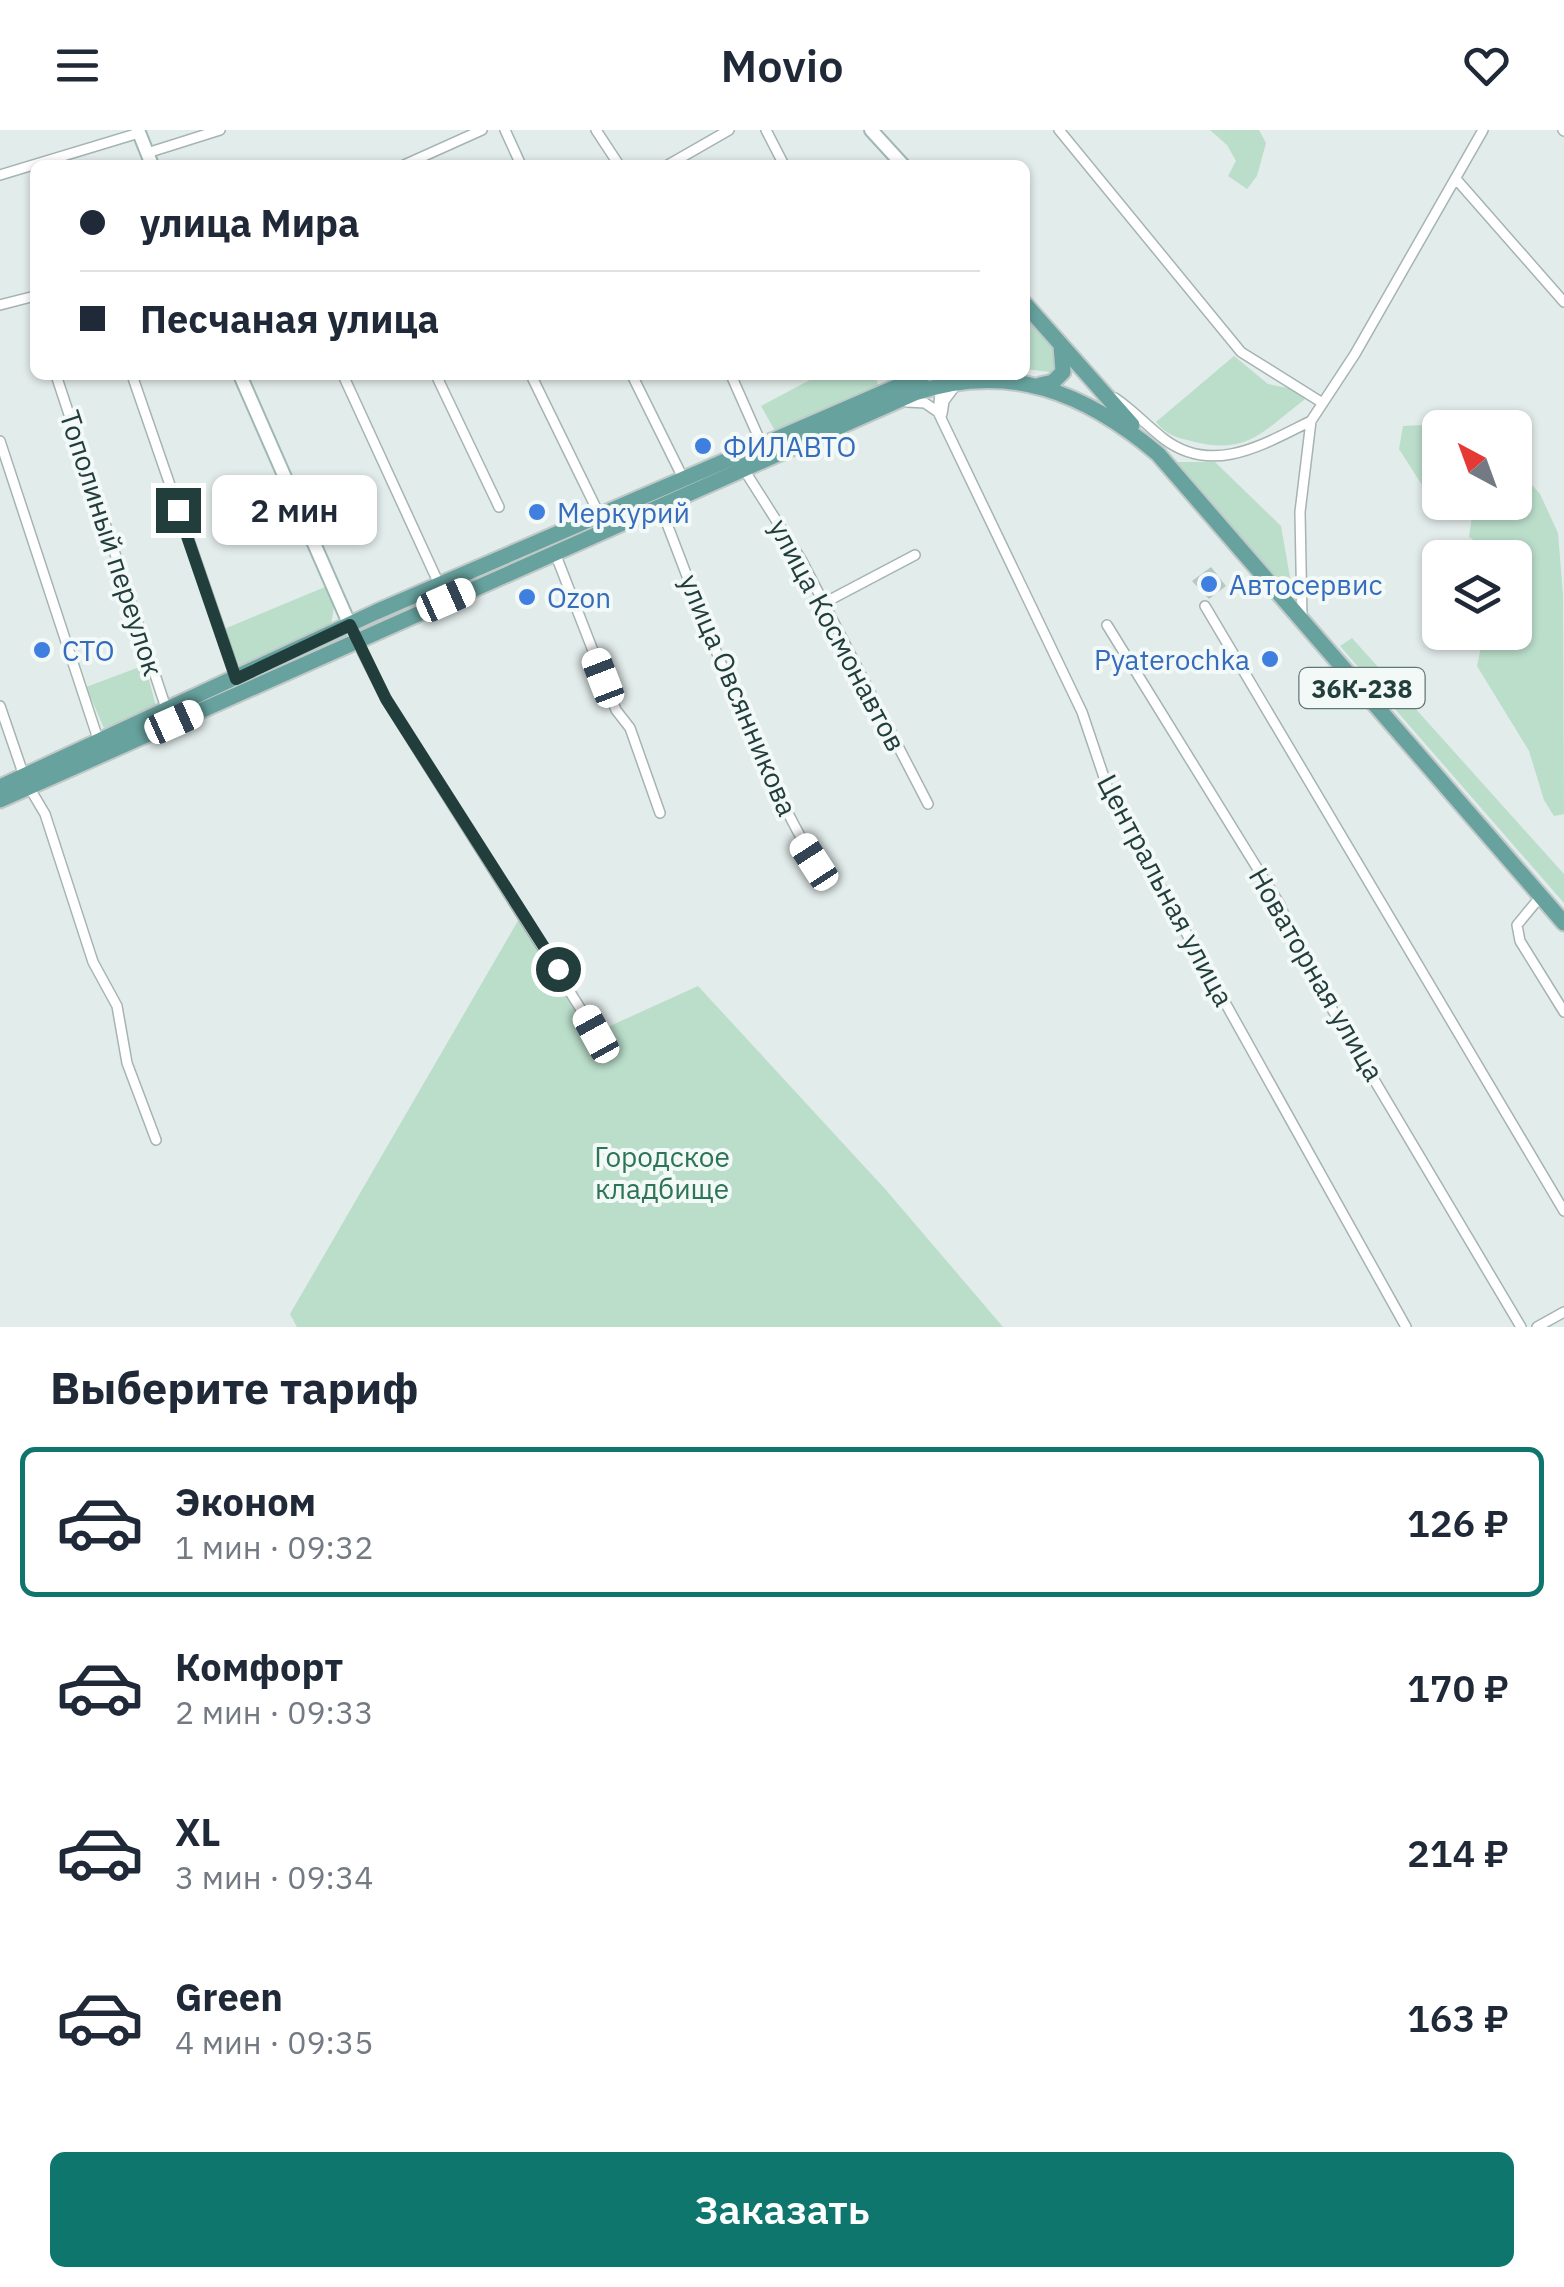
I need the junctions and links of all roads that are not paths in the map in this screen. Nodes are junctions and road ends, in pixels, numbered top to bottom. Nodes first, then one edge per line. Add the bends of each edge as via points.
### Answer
1 (220, 130) edge
2 (482, 130) edge
3 (504, 130) edge
4 (596, 130) edge
5 (729, 130) edge
6 (766, 130) edge
7 (871, 130) edge
8 (1059, 130) edge
9 (1483, 130) edge
10 (138, 132) edge
11 (149, 159) edge
12 (48, 160) edge
13 (424, 160) edge
14 (519, 160) edge
15 (616, 160) edge
16 (677, 160) edge
17 (781, 160) edge
18 (899, 160) edge
19 (30, 166) edge
20 (0, 175) edge
21 (1456, 179) junction
22 (30, 297) edge
23 (1564, 302) edge
24 (0, 305) edge
25 (1030, 308) edge
26 (1059, 342) junction
27 (58, 380) edge
28 (134, 380) edge
29 (242, 380) edge
30 (345, 380) edge
31 (438, 380) edge
32 (533, 380) edge
33 (634, 380) edge
34 (732, 380) edge
35 (913, 380) edge
36 (940, 380) edge
37 (970, 380) edge
38 (992, 380) edge
39 (1040, 385) junction
40 (1099, 387) junction
41 (1321, 402) junction
42 (894, 403) junction
43 (940, 417) junction
44 (1311, 421) junction
45 (0, 442) edge
46 (763, 448) junction
47 (1158, 454) junction
48 (744, 468) junction
49 (684, 481) junction
50 (659, 505) junction
51 (498, 507) dead end
52 (600, 518) junction
53 (554, 551) junction
54 (914, 555) dead end
55 (439, 584) junction
56 (824, 603) junction
57 (1205, 606) dead end
58 (1302, 618) junction
59 (1107, 624) dead end
60 (353, 632) junction
61 (236, 679) junction
62 (0, 706) edge
63 (168, 711) junction
64 (99, 742) junction
65 (27, 781) junction
66 (0, 787) edge
67 (0, 800) edge
68 (928, 804) dead end
69 (660, 814) dead end
70 (827, 882) dead end
71 (1541, 896) junction
72 (1564, 923) edge
73 (1564, 1012) edge
74 (596, 1034) dead end
75 (156, 1140) dead end
76 (1564, 1211) edge
77 (1564, 1312) edge
78 (1406, 1327) edge
79 (1521, 1327) edge
80 (1538, 1327) edge

1 - 11 street
2 - 13 street
3 - 14 street
4 - 15 street
5 - 16 street
6 - 17 street
7 - 18 main road
8 - 41 street via 1242,352
9 - 21 street
10 - 11 main road
10 - 12 street
19 - 20 street
21 - 23 street
21 - 41 street
22 - 24 street
25 - 26 main road
26 - 39 main road via 1063,372
26 - 40 main road
27 - 63 street, Тополиный переулок
28 - 61 street
29 - 60 main road
30 - 55 street
31 - 51 street
32 - 52 street
33 - 49 street
34 - 46 street
35 - 46 main road
36 - 42 main road, 36К-238
36 - 43 street, Центральная улица
37 - 43 street via 944,401
38 - 39 main road, 36К-238
39 - 47 main road, 36К-238 via 1106,413
40 - 44 street via 1176,447 1218,456 1243,454
40 - 47 main road
41 - 44 street
42 - 43 street via 916,401
42 - 48 main road, 36К-238
43 - 78 street, Центральная улица via 1082,712 1111,798
44 - 58 street via 1300,512
45 - 64 street
46 - 49 main road
47 - 58 main road, 36К-238
48 - 50 main road, 36К-238
48 - 56 street, улица Космонавтов
49 - 52 main road
50 - 53 main road, 36К-238
50 - 70 street, улица Овсянникова via 756,740
52 - 55 main road
53 - 60 main road, 36К-238
53 - 69 street
54 - 56 street
55 - 60 main road
56 - 68 street, улица Космонавтов
57 - 76 street
58 - 71 main road, 36К-238
59 - 79 street, Новаторная улица via 1280,904 1300,955
60 - 61 main road
60 - 65 main road, 36К-238
60 - 74 street via 386,699
61 - 63 main road
62 - 65 street
63 - 64 main road
64 - 65 main road
65 - 66 main road
65 - 67 main road, 36К-238
65 - 75 street via 45,814 93,962 116,1006 127,1063
71 - 72 main road, 36К-238
71 - 73 street via 1517,925
77 - 80 street

